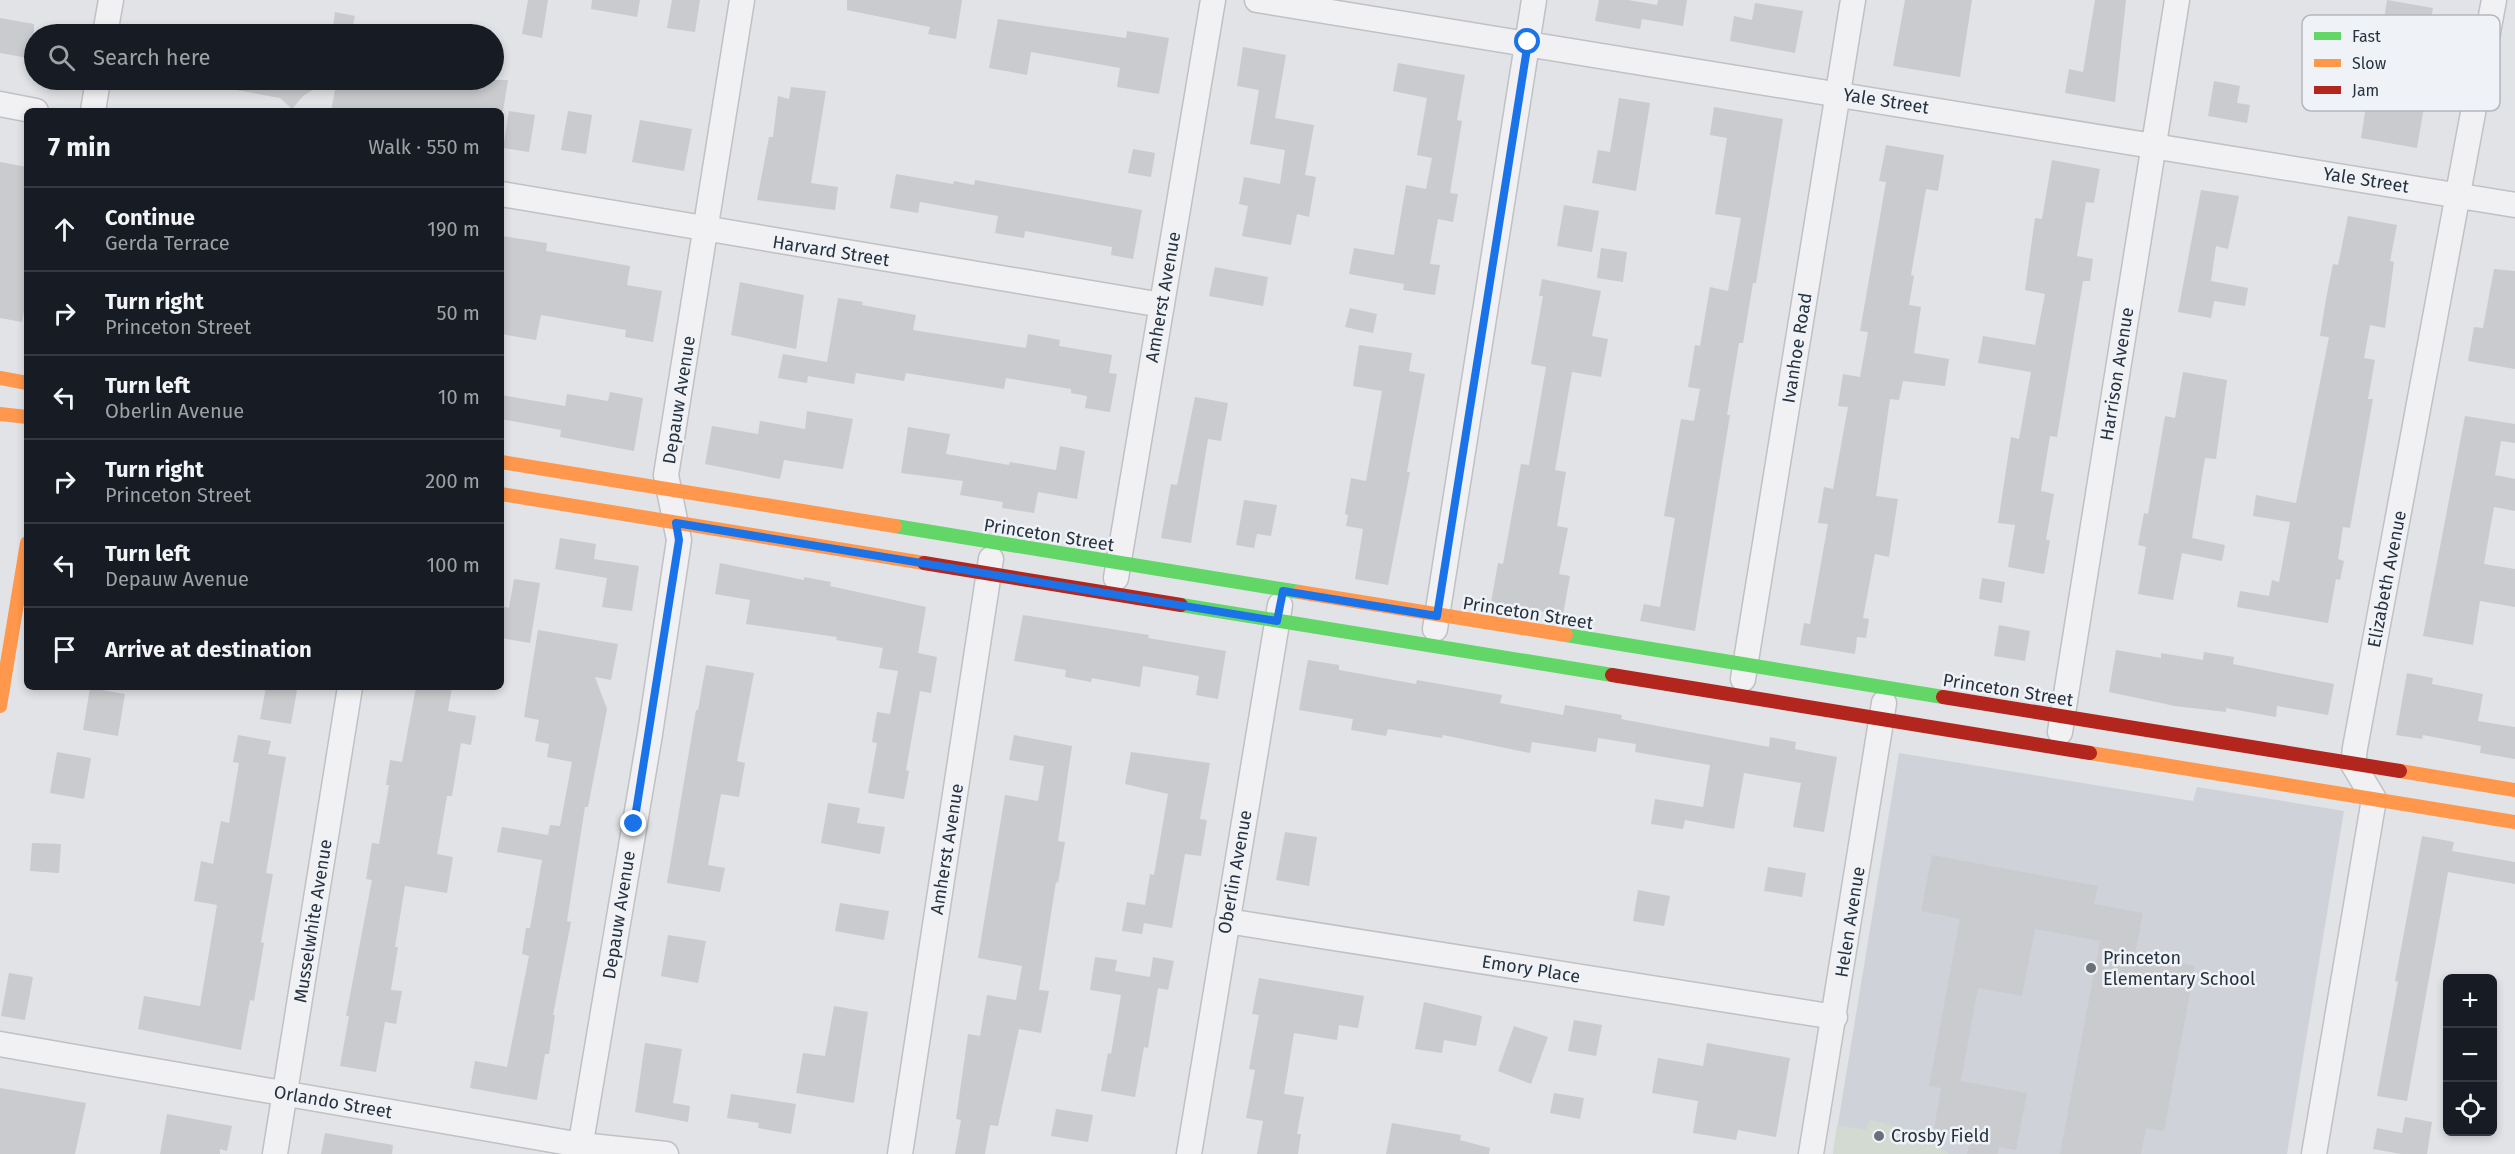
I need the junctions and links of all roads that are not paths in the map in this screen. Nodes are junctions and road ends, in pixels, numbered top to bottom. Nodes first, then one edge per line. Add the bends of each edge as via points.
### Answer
1 (111, 0) edge
2 (742, 0) edge
3 (1213, 0) edge
4 (1257, 0) edge
5 (1534, 0) edge
6 (1853, 0) edge
7 (2177, 0) edge
8 (2494, 0) edge
9 (2491, 15) edge
10 (107, 24) edge
11 (1528, 42) junction
12 (96, 90) edge
13 (1838, 93) junction
14 (0, 105) edge
15 (93, 108) edge
16 (24, 109) edge
17 (2474, 111) edge
18 (2154, 146) junction
19 (504, 195) edge
20 (2458, 195) junction
21 (2515, 205) edge
22 (706, 231) junction
23 (1162, 305) junction
24 (0, 378) edge
25 (24, 382) edge
26 (0, 414) edge
27 (24, 417) edge
28 (504, 463) edge
29 (670, 491) junction
30 (504, 494) edge
31 (676, 523) junction
32 (994, 544) junction
33 (24, 561) edge
34 (1118, 565) junction
35 (989, 574) junction
36 (1283, 591) junction
37 (1114, 595) junction
38 (1437, 616) junction
39 (1277, 621) junction
40 (1432, 646) junction
41 (1745, 666) junction
42 (1887, 689) junction
43 (350, 690) edge
44 (1740, 696) junction
45 (0, 706) edge
46 (2063, 717) junction
47 (1882, 719) junction
48 (2058, 747) junction
49 (2353, 764) junction
50 (2515, 790) edge
51 (2374, 799) junction
52 (2515, 822) edge
53 (1227, 921) junction
54 (1834, 1017) junction
55 (0, 1044) edge
56 (285, 1093) junction
57 (580, 1149) edge
58 (275, 1154) edge
59 (666, 1154) edge
60 (900, 1154) edge
61 (1190, 1154) edge
62 (1811, 1154) edge
63 (2314, 1154) edge

1 - 10 street
2 - 22 street, Depauw Avenue
3 - 23 street, Amherst Avenue
4 - 11 street, Yale Street
5 - 11 street
6 - 13 street, Ivanhoe Road
7 - 18 street, Harrison Avenue
8 - 9 street, Elizabeth Avenue
11 - 13 street, Yale Street
11 - 38 street
12 - 15 street
13 - 18 street, Yale Street
13 - 41 street, Ivanhoe Road
14 - 16 street
17 - 20 street, Elizabeth Avenue
18 - 20 street, Yale Street
18 - 46 street, Harrison Avenue
19 - 22 street, Harvard Street
20 - 21 street, Yale Street
20 - 49 street, Elizabeth Avenue
22 - 23 street, Harvard Street
22 - 29 street, Depauw Avenue via 666,475
23 - 34 street, Amherst Avenue
24 - 25 main road
26 - 27 main road
28 - 29 main road, Princeton Street
29 - 31 street, Depauw Avenue
29 - 32 main road, Princeton Street
30 - 31 main road
31 - 35 main road
31 - 57 street, Depauw Avenue via 679,540 651,723
32 - 34 main road, Princeton Street
32 - 35 street, Amherst Avenue
33 - 45 main road
34 - 36 main road, Princeton Street
34 - 37 street, Amherst Avenue
35 - 37 main road
35 - 60 street, Amherst Avenue
36 - 38 main road, Princeton Street
36 - 39 street, Oberlin Avenue
37 - 39 main road
38 - 40 street
38 - 41 main road, Princeton Street
39 - 40 main road
39 - 53 street, Oberlin Avenue
40 - 44 main road
41 - 42 main road, Princeton Street
41 - 44 street, Ivanhoe Road
42 - 46 main road, Princeton Street
42 - 47 street, Helen Avenue
43 - 56 street, Musselwhite Avenue
44 - 47 main road
46 - 48 street, Harrison Avenue
46 - 49 main road, Princeton Street
47 - 48 main road
47 - 54 street, Helen Avenue
48 - 51 main road
49 - 50 main road, Princeton Street
49 - 51 street
51 - 52 main road
51 - 63 street
53 - 54 street, Emory Place
53 - 61 street, Oberlin Avenue
54 - 62 street, Helen Avenue
55 - 56 street, Orlando Street
56 - 57 street, Orlando Street
56 - 58 street, Musselwhite Avenue
57 - 59 street, Orlando Street

